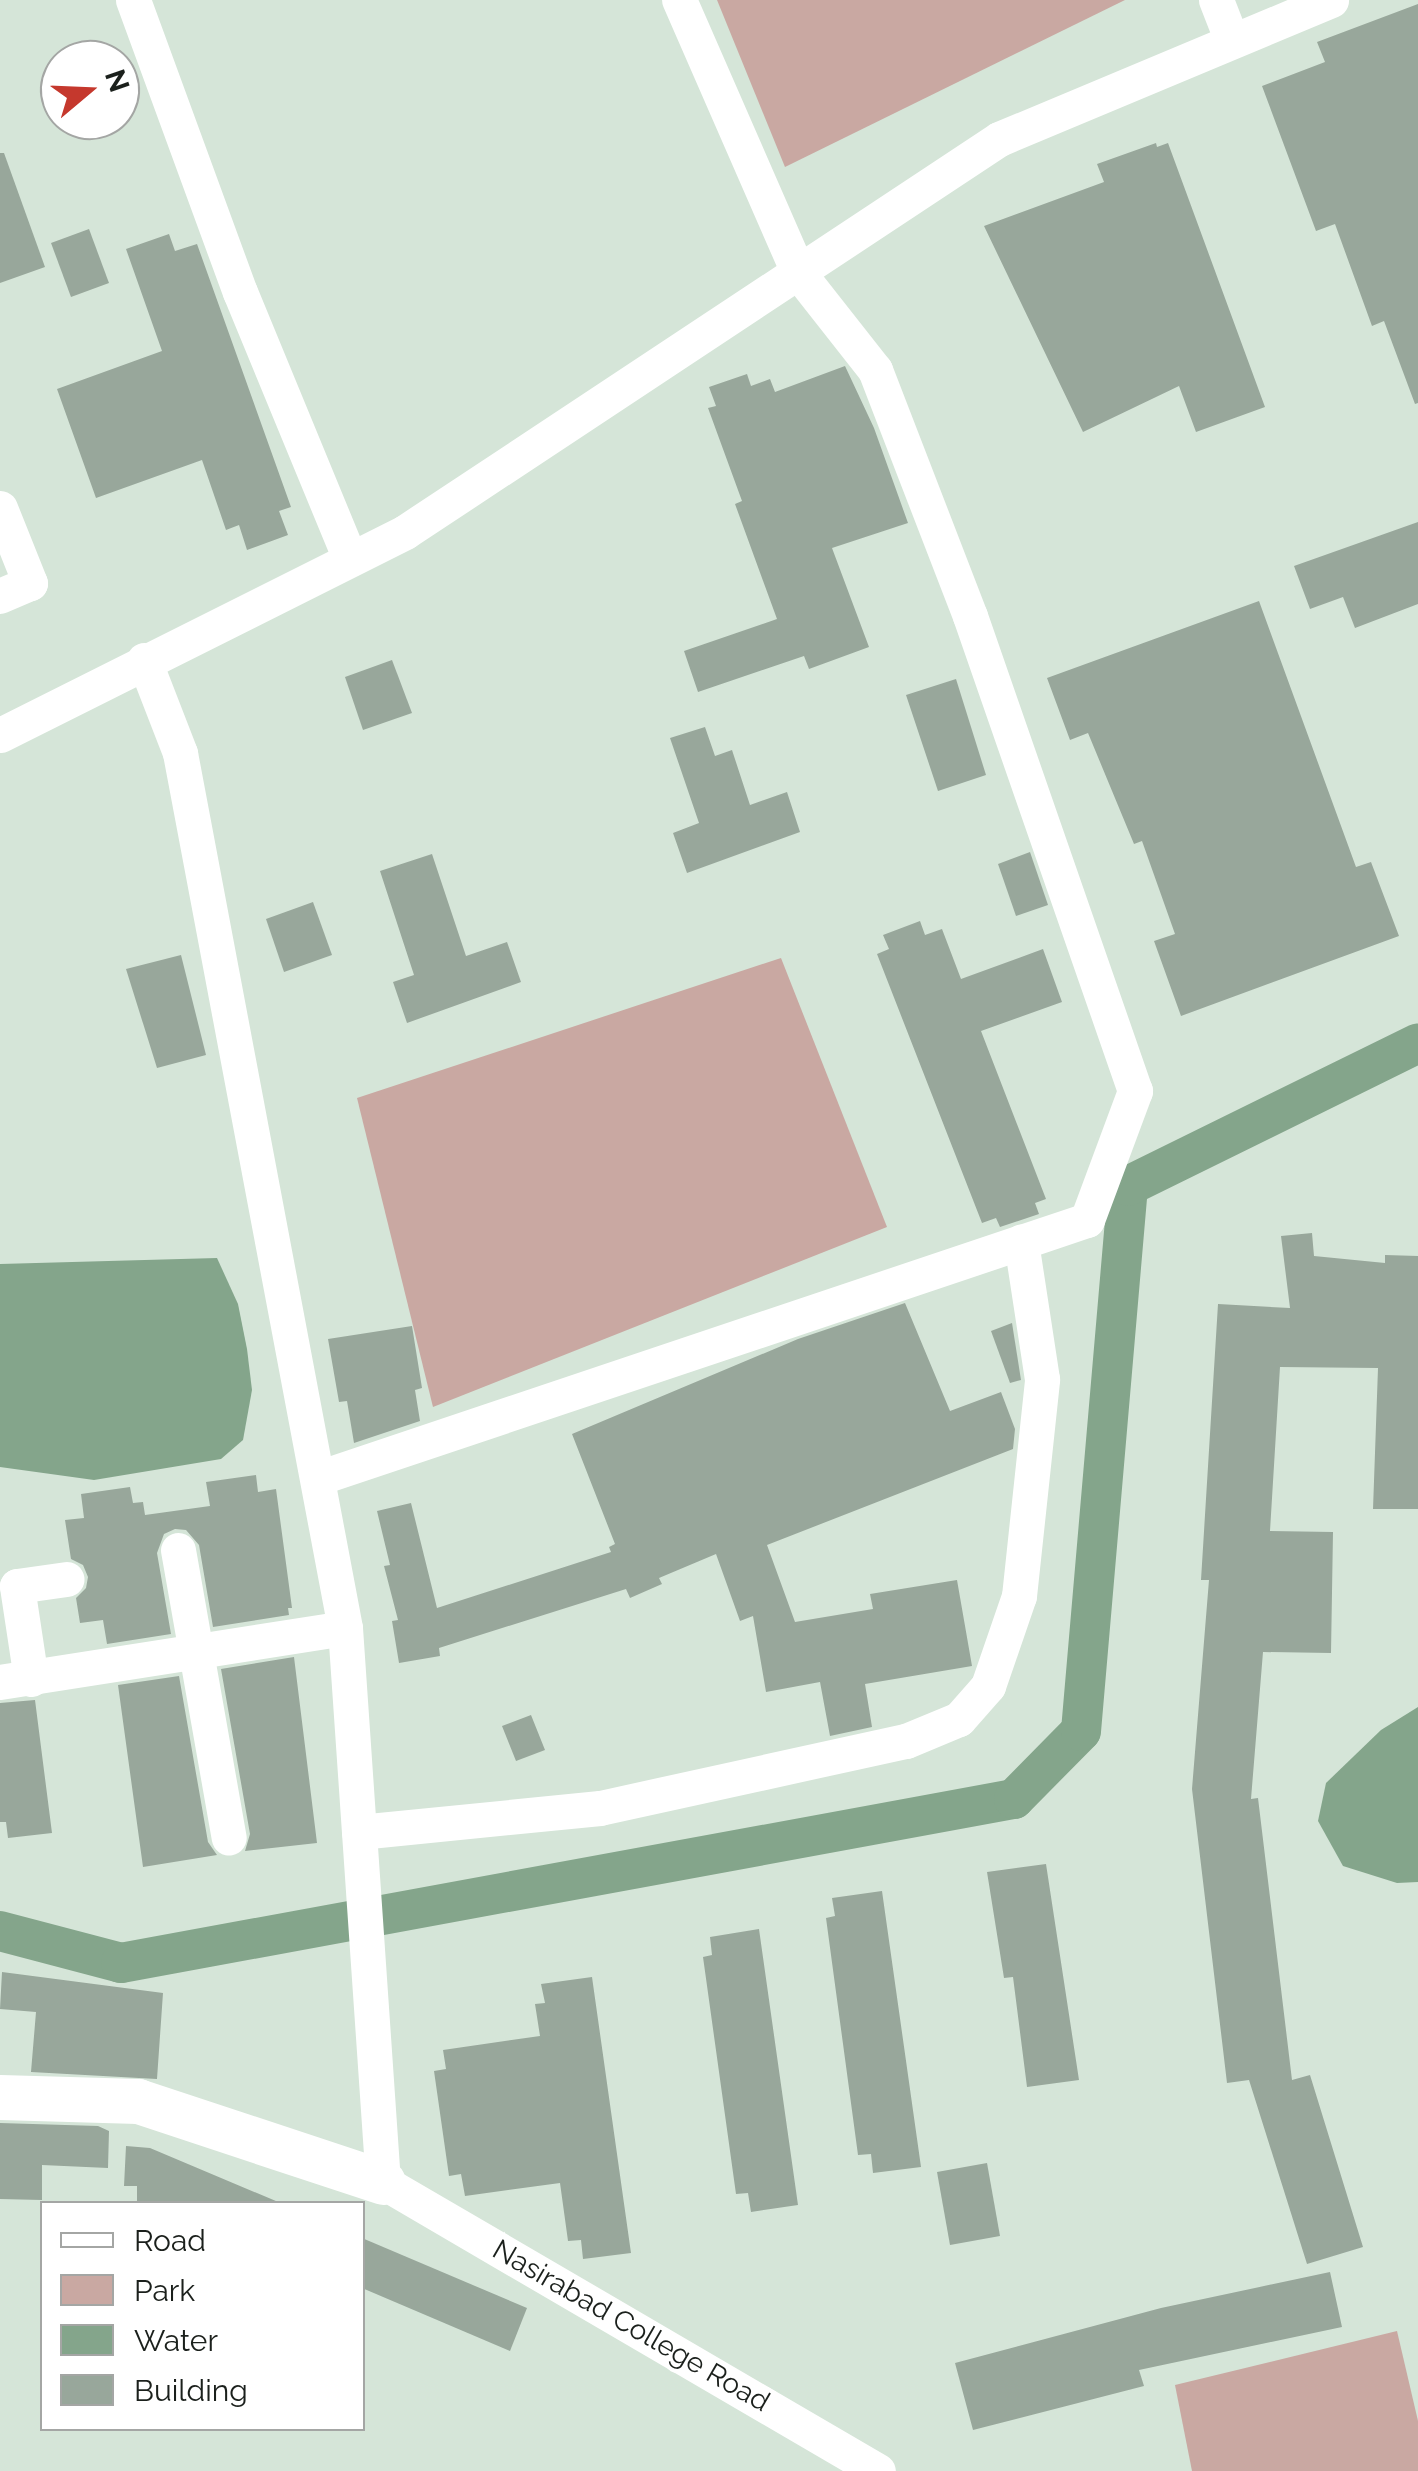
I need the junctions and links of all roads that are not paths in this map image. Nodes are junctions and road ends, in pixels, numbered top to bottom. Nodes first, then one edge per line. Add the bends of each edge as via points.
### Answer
1 (133, 0) edge
2 (679, 0) edge
3 (1216, 0) edge
4 (1331, 0) edge
5 (1232, 42) junction
6 (798, 272) junction
7 (0, 508) edge
8 (350, 559) junction
9 (0, 596) edge
10 (144, 660) junction
11 (0, 735) edge
12 (1021, 1242) junction
13 (318, 1478) junction
14 (178, 1550) dead end
15 (67, 1579) dead end
16 (345, 1628) junction
17 (197, 1654) junction
18 (15, 1680) edge
19 (359, 1832) junction
20 (229, 1838) dead end
21 (0, 2097) edge
22 (384, 2182) junction
23 (878, 2471) edge

1 - 8 street via 240,292
2 - 6 street
3 - 5 street
4 - 5 street
5 - 6 street via 999,138
6 - 8 street via 405,532
6 - 12 street via 875,370 970,616 1135,1091 1088,1220
7 - 9 street via 30,583
8 - 10 street
10 - 11 street
10 - 13 street via 180,753
12 - 13 street
12 - 19 street via 1042,1379 1020,1596 988,1686 959,1719 906,1741 600,1808
13 - 16 street
14 - 17 street
15 - 18 street via 17,1586
16 - 17 street
16 - 19 street
17 - 18 street
17 - 20 street
19 - 22 street
21 - 22 street via 138,2101
22 - 23 street, Nasirabad College Road

